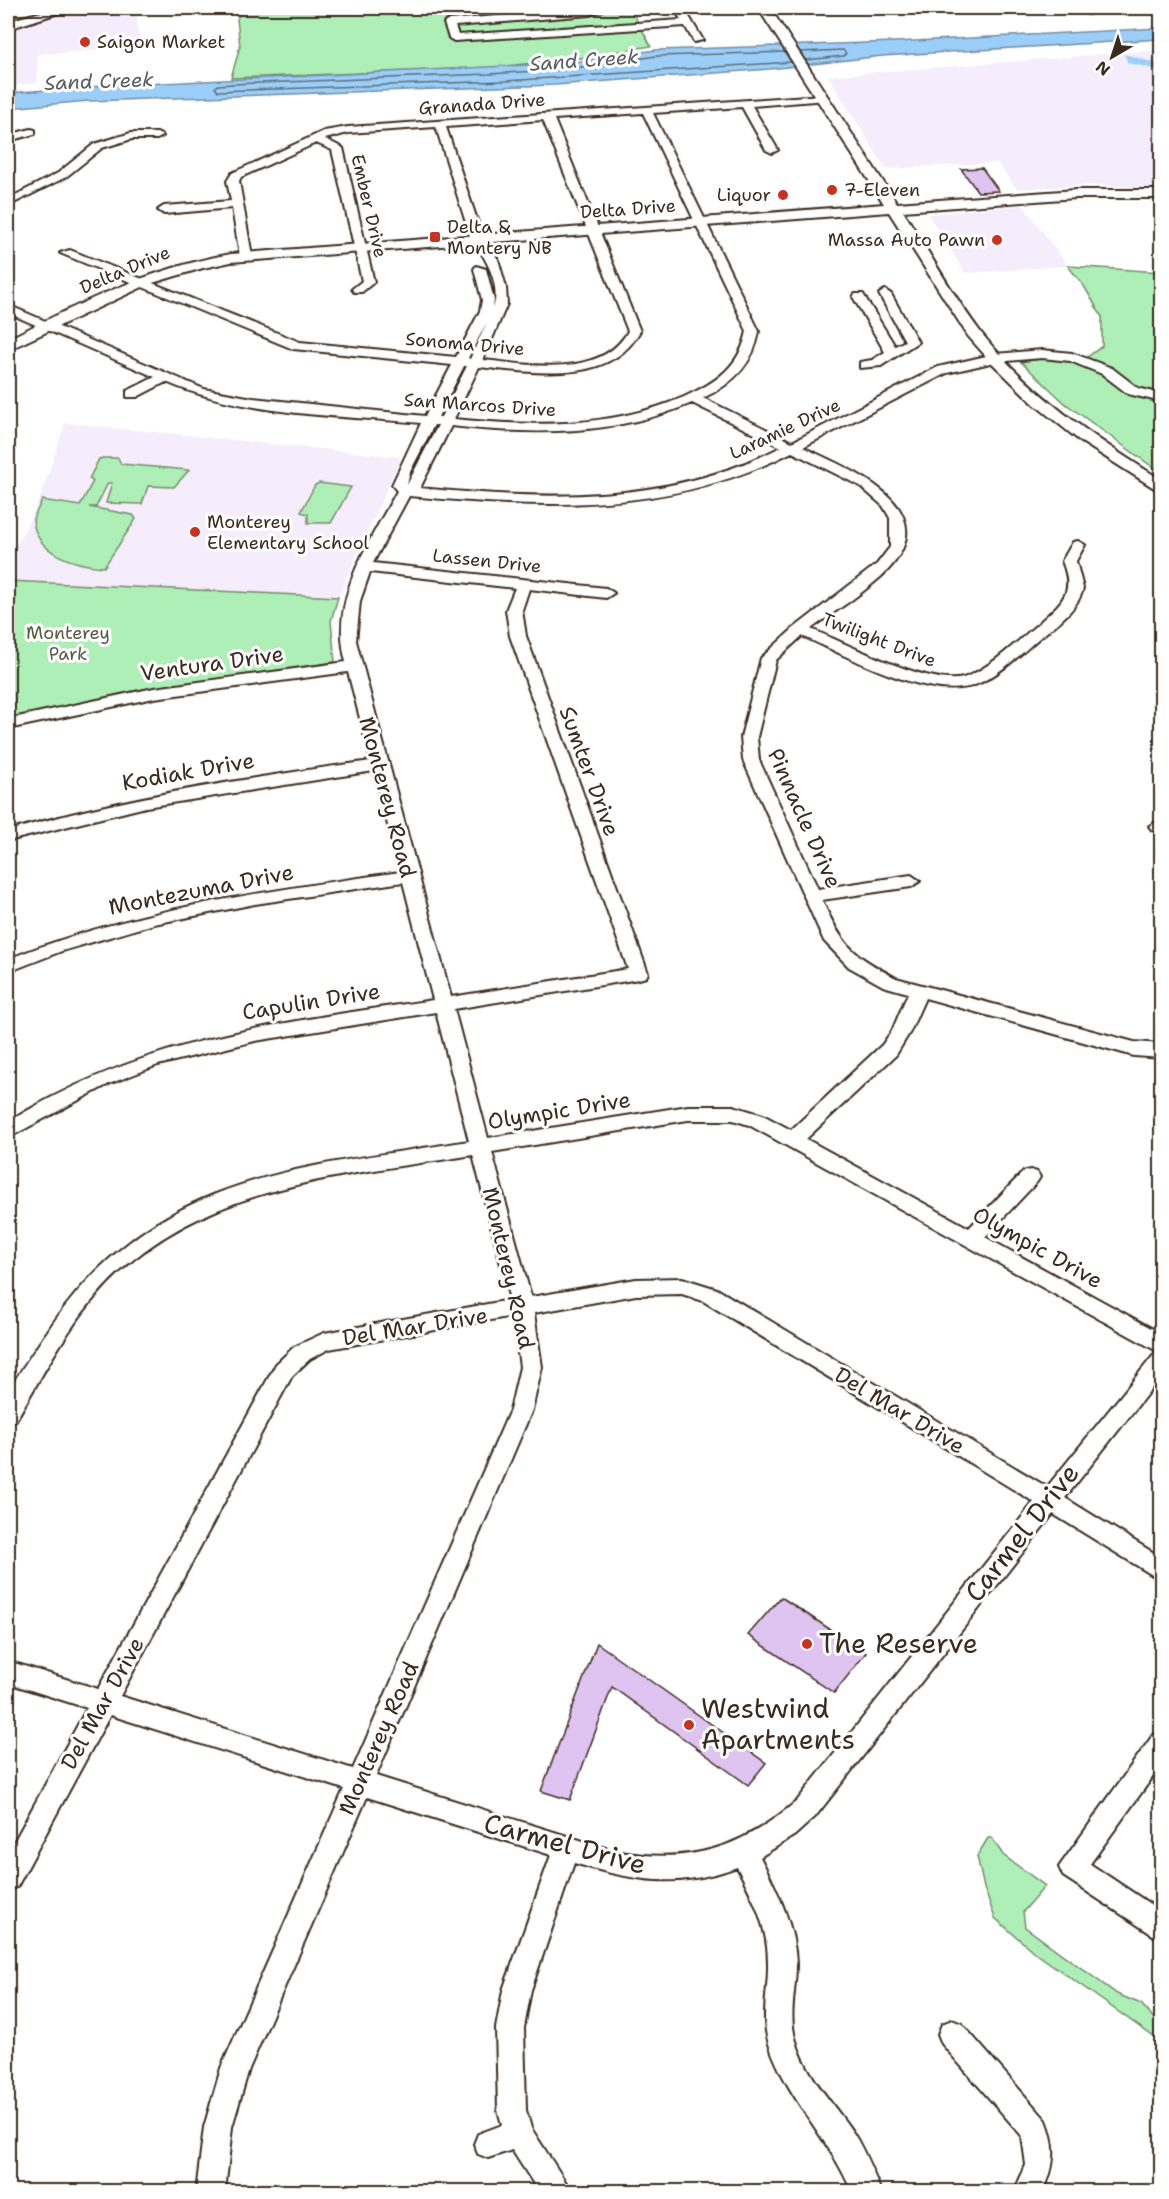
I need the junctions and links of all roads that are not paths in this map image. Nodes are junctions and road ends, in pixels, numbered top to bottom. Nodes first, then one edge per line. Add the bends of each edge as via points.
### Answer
1 (68, 8) edge
2 (603, 8) edge
3 (679, 8) edge
4 (764, 8) edge
5 (529, 16) junction
6 (626, 16) dead end
7 (688, 23) junction
8 (8, 25) edge
9 (641, 26) junction
10 (538, 33) junction
11 (698, 40) dead end
12 (823, 98) junction
13 (746, 103) junction
14 (646, 109) junction
15 (547, 116) junction
16 (440, 124) junction
17 (31, 132) dead end
18 (158, 136) dead end
19 (8, 138) edge
20 (316, 139) junction
21 (772, 150) dead end
22 (1161, 194) edge
23 (8, 203) edge
24 (236, 204) junction
25 (894, 208) junction
26 (164, 210) dead end
27 (702, 223) junction
28 (594, 231) junction
29 (477, 239) junction
30 (360, 248) junction
31 (66, 253) dead end
32 (246, 256) junction
33 (139, 283) junction
34 (358, 289) dead end
35 (885, 294) dead end
36 (859, 297) dead end
37 (8, 309) edge
38 (47, 326) junction
39 (8, 345) edge
40 (893, 354) junction
41 (995, 358) junction
42 (459, 362) junction
43 (475, 363) junction
44 (865, 365) dead end
45 (165, 378) junction
46 (132, 394) dead end
47 (693, 398) junction
48 (1161, 398) edge
49 (428, 420) junction
50 (444, 422) junction
51 (795, 447) junction
52 (1161, 488) edge
53 (404, 491) junction
54 (1078, 545) dead end
55 (364, 567) junction
56 (524, 584) junction
57 (606, 593) dead end
58 (801, 630) junction
59 (354, 666) junction
60 (8, 724) edge
61 (379, 765) junction
62 (8, 836) edge
63 (408, 876) junction
64 (911, 881) dead end
65 (812, 896) junction
66 (8, 966) edge
67 (639, 974) joint
68 (919, 990) junction
69 (442, 1004) junction
70 (1161, 1051) edge
71 (8, 1131) edge
72 (794, 1139) junction
73 (480, 1146) junction
74 (1030, 1177) dead end
75 (972, 1238) junction
76 (523, 1308) junction
77 (1161, 1344) edge
78 (1161, 1358) edge
79 (8, 1414) edge
80 (1048, 1499) junction
81 (1161, 1571) edge
82 (8, 1672) edge
83 (103, 1702) junction
84 (1161, 1743) edge
85 (358, 1781) junction
86 (566, 1849) junction
87 (744, 1854) junction
88 (8, 1878) edge
89 (1161, 1928) edge
90 (952, 2034) dead end
91 (518, 2134) junction
92 (488, 2144) dead end
93 (210, 2192) edge
94 (558, 2192) edge
95 (867, 2192) edge
96 (1028, 2192) edge

1 - 8 main road
2 - 5 street
3 - 7 street
4 - 12 main road
5 - 10 street
5 - 10 street via 449,23 454,38
6 - 9 street
7 - 9 street
7 - 11 street
9 - 10 street
12 - 13 street, Granada Drive
12 - 25 main road
13 - 14 street, Granada Drive
13 - 21 street
14 - 15 street, Granada Drive
14 - 27 street, San Marcos Drive
15 - 16 street, Granada Drive
15 - 28 street, Sonoma Drive
16 - 20 street, Granada Drive via 338,131
16 - 29 street, Monterey Road
17 - 19 street
18 - 23 street via 131,136 98,146 62,175
20 - 24 street, Granada Drive via 236,176
20 - 30 street, Ember Drive via 337,148
22 - 25 main road, Delta Drive via 1090,194
24 - 26 street
24 - 32 street, Granada Drive
25 - 27 main road, Delta Drive
25 - 41 main road via 961,314
27 - 28 main road, Delta Drive
27 - 47 street, San Marcos Drive via 753,331 747,357 739,368
28 - 29 main road, Delta Drive
28 - 43 street, Sonoma Drive via 634,331 627,344 596,361 559,370
29 - 30 main road, Delta Drive
29 - 42 street, Monterey Road via 472,247 488,300
29 - 43 street, Monterey Road via 487,246 501,304
30 - 32 main road, Delta Drive
30 - 34 street, Ember Drive via 368,282
31 - 33 street, Sonoma Drive
32 - 33 main road, Delta Drive via 192,265
33 - 38 main road, Delta Drive
33 - 42 street, Sonoma Drive via 298,346
35 - 40 street via 912,342
36 - 40 street
37 - 38 street, San Marcos Drive
38 - 39 main road, Delta Drive
38 - 45 street, San Marcos Drive
40 - 44 street
41 - 48 street, Laramie Drive via 1042,354 1072,357 1107,371 1133,391
41 - 51 street, Laramie Drive via 943,370
41 - 52 main road via 1050,411
42 - 43 street, Sonoma Drive
42 - 49 street, Monterey Road
43 - 50 street, Monterey Road
45 - 46 street
45 - 49 street, San Marcos Drive via 234,400
47 - 50 street, San Marcos Drive via 634,420 585,428 523,429
47 - 51 street, Pinnacle Drive
49 - 50 street, San Marcos Drive
49 - 53 street, Monterey Road via 401,479 399,485
50 - 53 street, Monterey Road via 414,487
51 - 53 street, Laramie Drive via 707,482 616,499 510,501
51 - 58 street, Pinnacle Drive via 878,493 897,518 899,532 892,557 882,567
53 - 55 street, Monterey Road
54 - 58 street, Twilight Drive via 1069,561 1076,581 1071,601 988,672 968,682 925,682
55 - 56 street, Lassen Drive
55 - 59 street, Monterey Road via 347,621
56 - 57 street, Lassen Drive
56 - 67 street, Sumter Drive via 514,610 518,636
58 - 65 street, Pinnacle Drive via 769,658 748,749
59 - 60 street, Ventura Drive via 154,693
59 - 61 street, Monterey Road
61 - 62 street, Kodiak Drive via 173,794
61 - 63 street, Monterey Road
63 - 66 street, Montezuma Drive via 182,911 81,938
63 - 69 street, Monterey Road
64 - 65 street
65 - 68 street, Pinnacle Drive via 830,936 848,958 870,973
67 - 69 street, Capulin Drive
68 - 70 street, Pinnacle Drive via 1134,1049
68 - 72 street via 901,1032 888,1050
69 - 71 street, Capulin Drive via 274,1029 162,1055 66,1096
69 - 73 street, Monterey Road
72 - 73 street, Olympic Drive via 756,1120 711,1112
72 - 75 street, Olympic Drive
73 - 76 street, Monterey Road
73 - 79 street, Olympic Drive via 272,1181 235,1192 167,1225 112,1266 88,1292
74 - 75 street
75 - 77 street, Olympic Drive
76 - 80 street, Del Mar Drive via 658,1285 682,1286 710,1295
76 - 83 street, Del Mar Drive via 324,1341 284,1370
76 - 85 street, Monterey Road via 531,1366 521,1410
78 - 80 street, Carmel Drive
80 - 81 street, Del Mar Drive
80 - 87 street, Carmel Drive via 806,1809 787,1828
82 - 83 street, Carmel Drive
83 - 85 street, Carmel Drive
83 - 88 street, Del Mar Drive
84 - 89 street via 1072,1868
85 - 86 street, Carmel Drive
85 - 93 street, Monterey Road via 235,2068 218,2127
86 - 87 street, Carmel Drive via 622,1865 661,1869 702,1866
86 - 91 street via 517,1990 510,2028 512,2110
87 - 95 street via 778,1923 782,1962 778,2011 782,2040 794,2072 854,2161
90 - 96 street via 1036,2130 1040,2166
91 - 92 street
91 - 94 street

